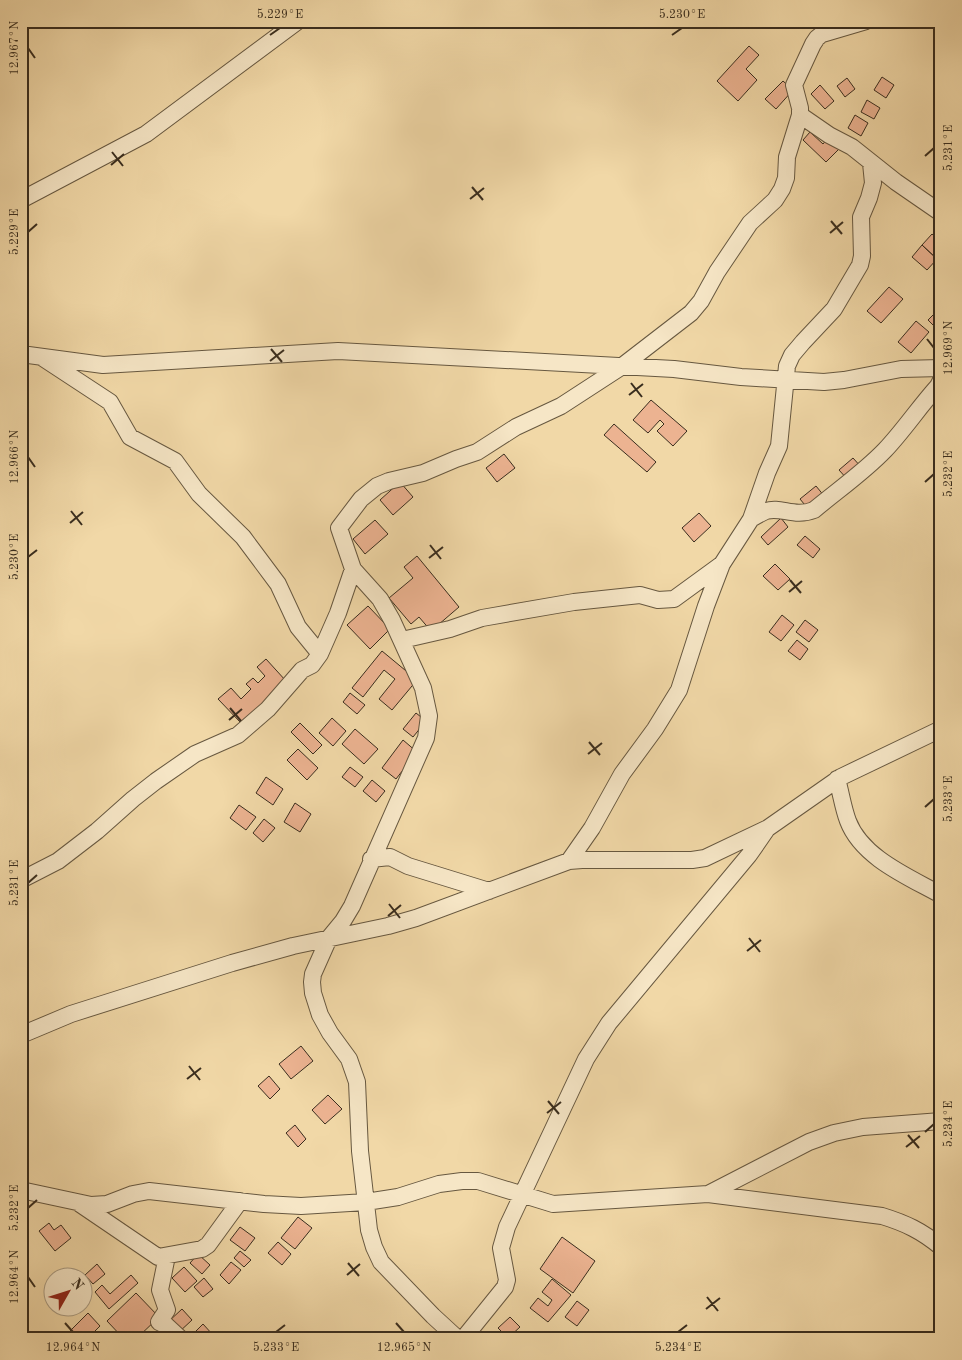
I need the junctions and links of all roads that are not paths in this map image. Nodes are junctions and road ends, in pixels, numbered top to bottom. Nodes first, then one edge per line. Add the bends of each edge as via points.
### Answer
1 (298, 21) edge
2 (856, 22) edge
3 (800, 115) junction
4 (871, 163) junction
5 (896, 182) junction
6 (869, 198) junction
7 (21, 200) edge
8 (941, 213) edge
9 (21, 354) edge
10 (40, 356) junction
11 (620, 367) junction
12 (941, 368) edge
13 (785, 379) junction
14 (940, 383) edge
15 (752, 519) junction
16 (722, 564) junction
17 (353, 569) junction
18 (402, 640) junction
19 (320, 654) junction
20 (941, 729) edge
21 (837, 780) junction
22 (768, 828) junction
23 (382, 835) junction
24 (390, 856) junction
25 (371, 860) junction
26 (569, 862) junction
27 (21, 880) edge
28 (489, 891) junction
29 (941, 895) edge
30 (329, 938) junction
31 (21, 1035) edge
32 (941, 1121) edge
33 (21, 1190) edge
34 (708, 1194) junction
35 (521, 1195) junction
36 (240, 1201) junction
37 (78, 1202) junction
38 (366, 1202) junction
39 (941, 1246) edge
40 (167, 1256) junction
41 (181, 1339) edge
42 (458, 1339) edge
43 (463, 1339) edge

1 - 7 street via 146,134
2 - 3 street via 822,34 813,44 794,85
3 - 4 street via 852,147
3 - 11 street via 787,157 786,178 775,200 747,228 696,307
4 - 5 street
4 - 6 street via 873,183
5 - 6 street
5 - 8 street
6 - 13 street via 860,222 860,265 834,309 792,355
9 - 10 street
10 - 11 street via 103,365 338,350
10 - 19 street via 110,402 130,437 175,461 199,494 243,537 278,584 298,627
11 - 13 street
11 - 17 street via 562,406 516,427 478,452 423,473 389,481 367,492 339,528
12 - 13 street via 901,369 824,382
13 - 15 street via 779,446
14 - 15 street via 884,451 814,510 805,514 765,511
15 - 16 street
16 - 18 street via 674,599 658,600 640,595 574,602 482,618
16 - 26 street via 679,690 622,774
17 - 18 street via 380,599
17 - 19 street
18 - 23 street via 423,688 429,725
19 - 27 street via 238,735 195,754 133,799 58,861
20 - 21 street
21 - 22 street
21 - 29 street via 849,822 876,857
22 - 26 street via 705,858
22 - 35 street via 609,1022 580,1068
23 - 24 street
23 - 25 street
24 - 25 street
24 - 28 street via 415,868
25 - 30 street via 352,906
26 - 28 street
28 - 30 street via 416,918
30 - 31 street via 186,977 71,1014
30 - 38 street via 314,974 313,993 320,1015 349,1059 357,1082
32 - 34 street via 863,1127 834,1133 809,1142
33 - 37 street
34 - 35 street via 553,1204
34 - 39 street via 882,1216 920,1230
35 - 38 street via 478,1181 462,1181
35 - 43 street via 501,1248 507,1280 505,1287
36 - 37 street via 149,1191 107,1204
36 - 38 street via 301,1206
36 - 40 street via 202,1249
37 - 40 street via 158,1257
38 - 42 street via 369,1230 381,1262
40 - 41 street via 160,1290 166,1310 159,1322

